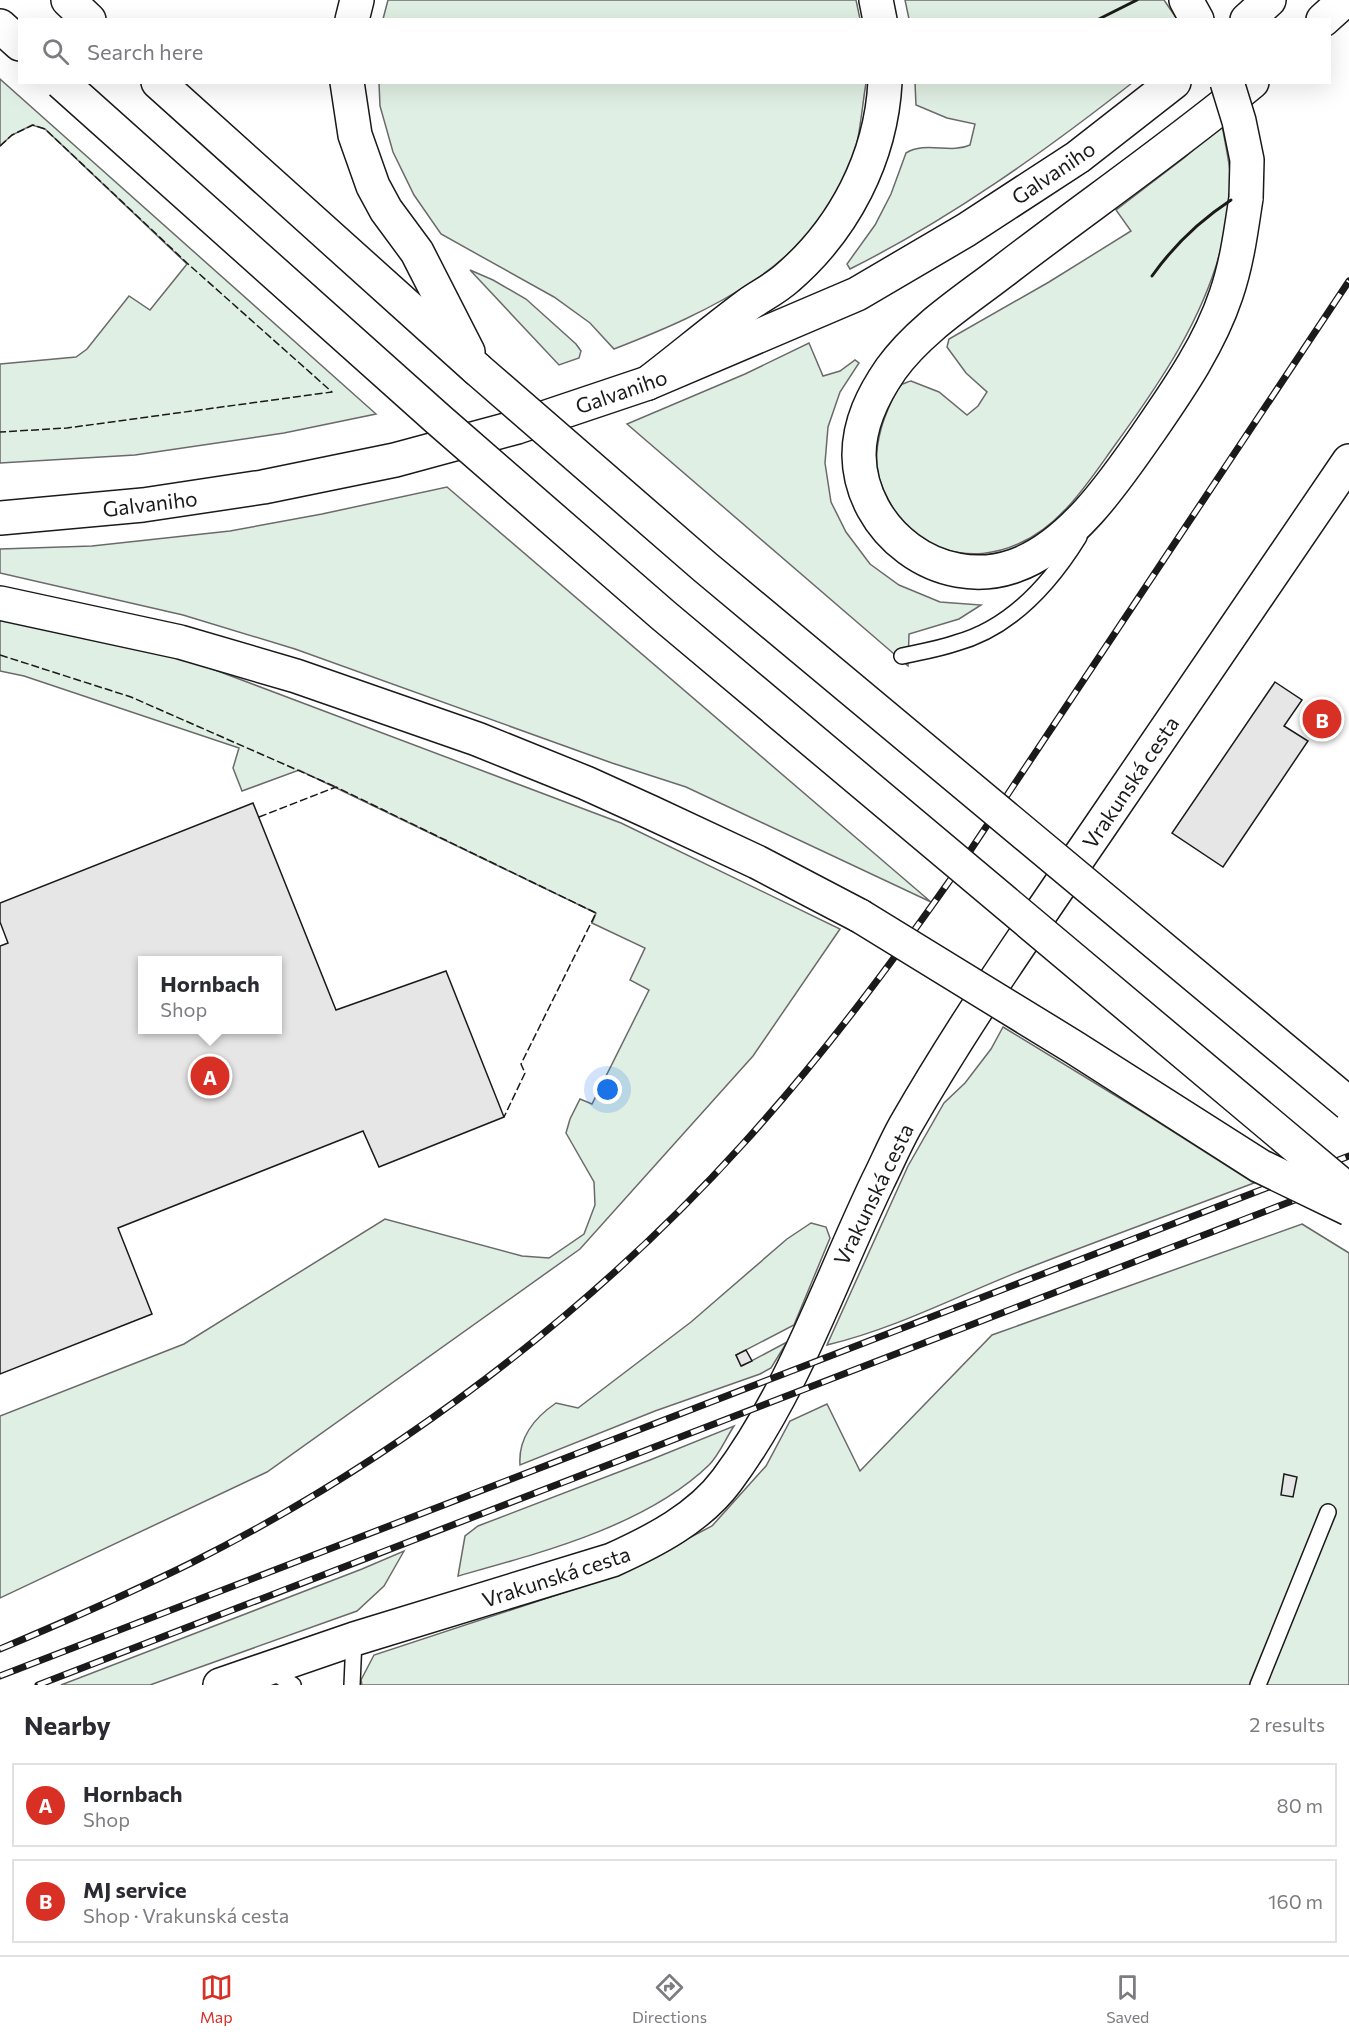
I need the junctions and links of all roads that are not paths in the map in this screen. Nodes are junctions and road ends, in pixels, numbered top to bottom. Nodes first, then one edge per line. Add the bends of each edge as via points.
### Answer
1 (68, 0) edge
2 (357, 0) edge
3 (876, 0) edge
4 (1186, 0) edge
5 (1269, 0) edge
6 (1345, 0) edge
7 (87, 18) edge
8 (352, 18) edge
9 (880, 18) edge
10 (1196, 18) edge
11 (1249, 18) edge
12 (1325, 18) edge
13 (0, 26) edge
14 (18, 42) edge
15 (63, 84) edge
16 (160, 84) edge
17 (347, 84) edge
18 (885, 84) edge
19 (1171, 84) edge
20 (1228, 84) edge
21 (1250, 84) edge
22 (477, 369) junction
23 (648, 383) junction
24 (1349, 461) edge
25 (1105, 492) junction
26 (0, 518) edge
27 (0, 603) edge
28 (902, 656) dead end
29 (1349, 1104) edge
30 (1349, 1191) edge
31 (1349, 1209) edge
32 (1328, 1512) dead end
33 (354, 1639) junction
34 (281, 1677) edge
35 (220, 1685) edge
36 (352, 1685) edge
37 (1258, 1685) edge

1 - 7 main road
2 - 8 main road
3 - 9 main road
4 - 10 main road
5 - 11 main road
6 - 12 main road
13 - 14 main road
15 - 30 main road, bridge via 663,615
16 - 22 main road
17 - 22 main road via 355,135 373,186 417,252
18 - 23 main road via 881,119 867,168 834,227 786,279
19 - 23 main road, Galvaniho via 1078,157 966,230 857,294
20 - 25 main road, bridge via 1246,160 1246,198 1239,252 1226,296 1180,387
21 - 25 main road via 930,328 892,368 866,412 859,452 869,502 896,540 938,566 987,572 1037,556
22 - 29 main road, bridge via 705,567
23 - 26 main road, Galvaniho via 495,433 285,483 143,505
24 - 33 main road, Vrakunská cesta via 967,1021 902,1130 793,1371 758,1435 724,1485 677,1526 612,1560
25 - 28 lane via 1058,570 1032,598 997,626 958,643
27 - 31 main road, bridge via 180,642 296,676 477,739 586,783 757,862 860,916 1260,1166
32 - 37 lane
33 - 34 main road, Vrakunská cesta
33 - 36 lane
34 - 35 main road, Vrakunská cesta

